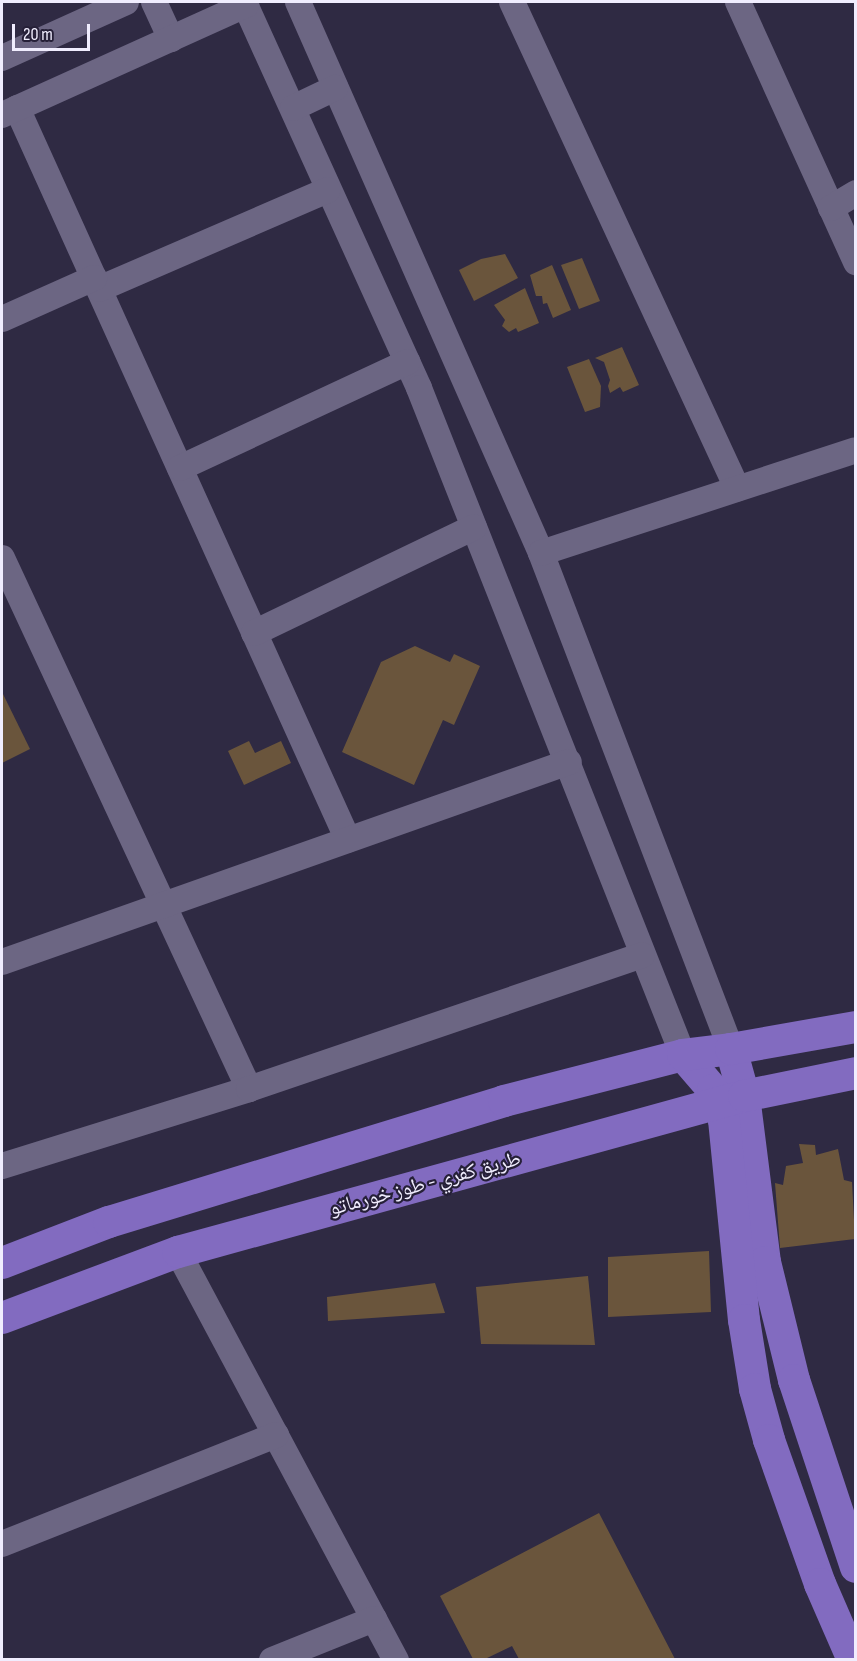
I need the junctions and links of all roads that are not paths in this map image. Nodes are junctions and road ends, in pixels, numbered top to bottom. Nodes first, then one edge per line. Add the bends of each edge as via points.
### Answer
1 (126, 2) edge
2 (154, 2) edge
3 (298, 2) edge
4 (512, 2) edge
5 (738, 2) edge
6 (245, 4) edge
7 (171, 39) junction
8 (2, 57) edge
9 (335, 88) junction
10 (293, 108) junction
11 (9, 112) edge
12 (328, 190) junction
13 (855, 193) edge
14 (831, 208) junction
15 (855, 262) edge
16 (97, 284) junction
17 (2, 319) edge
18 (407, 362) junction
19 (855, 450) edge
20 (180, 468) junction
21 (736, 488) junction
22 (474, 527) junction
23 (541, 554) junction
24 (2, 558) edge
25 (254, 633) junction
26 (569, 762) junction
27 (348, 840) junction
28 (164, 904) junction
29 (642, 955) junction
30 (2, 962) edge
31 (855, 1027) edge
32 (731, 1049) junction
33 (683, 1055) junction
34 (855, 1073) edge
35 (249, 1089) junction
36 (732, 1100) junction
37 (2, 1166) edge
38 (178, 1252) junction
39 (2, 1263) edge
40 (2, 1318) edge
41 (794, 1380) junction
42 (755, 1389) junction
43 (276, 1435) junction
44 (2, 1544) edge
45 (855, 1568) edge
46 (374, 1619) junction
47 (272, 1659) edge
48 (396, 1659) edge
49 (853, 1659) edge

1 - 8 street
2 - 7 street
3 - 9 street
4 - 21 street
5 - 14 street
6 - 7 street
6 - 10 street
7 - 11 street
9 - 10 street
9 - 23 street
10 - 12 street
11 - 16 street
12 - 16 street
12 - 18 street
13 - 14 street
14 - 15 street
16 - 17 street
16 - 20 street
18 - 20 street
18 - 22 street
19 - 21 street
20 - 25 street
21 - 23 street
22 - 25 street
22 - 26 street
23 - 32 street
24 - 28 street
25 - 27 street
26 - 27 street
26 - 29 street
27 - 28 street
28 - 30 street
28 - 35 street
29 - 33 street
29 - 35 street
31 - 32 main road
32 - 33 main road
32 - 36 main road
33 - 36 main road via 712,1090
33 - 39 main road via 504,1101 143,1212
34 - 36 main road, طريق كفري - طوز خورماتو
35 - 37 street
36 - 38 main road, طريق كفري - طوز خورماتو
36 - 41 main road
36 - 42 main road via 724,1120 744,1320
38 - 40 main road, طريق كفري - طوز خورماتو
38 - 43 street
41 - 42 main road
41 - 45 main road
42 - 49 main road via 820,1584
43 - 44 street
43 - 46 street
46 - 47 street
46 - 48 street

